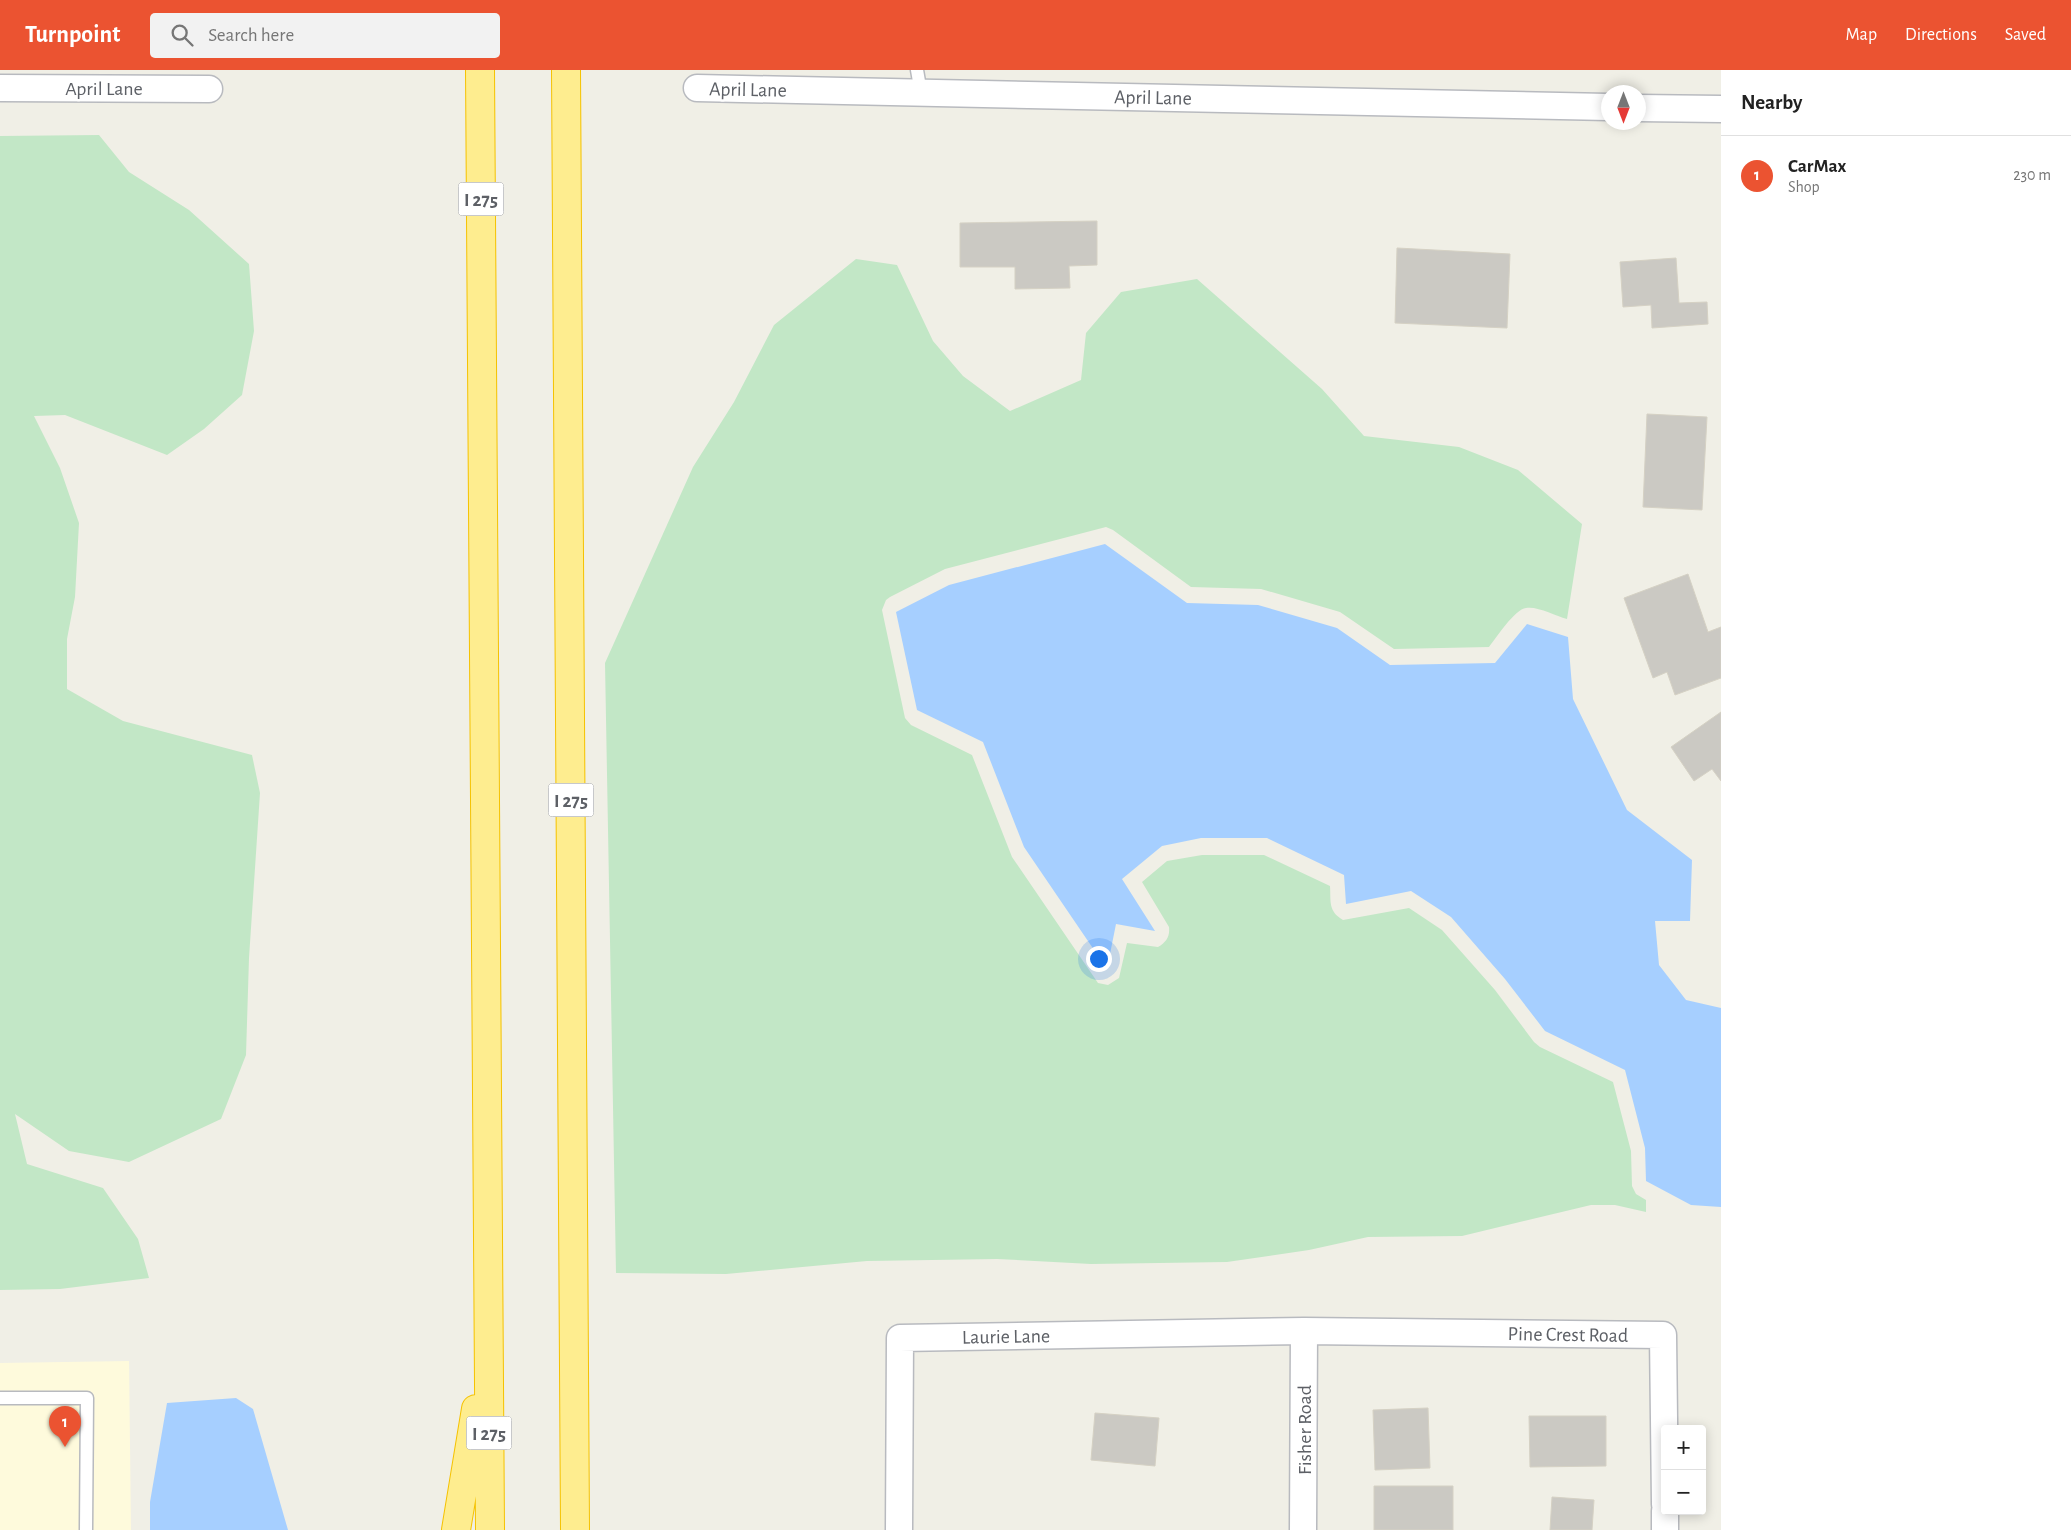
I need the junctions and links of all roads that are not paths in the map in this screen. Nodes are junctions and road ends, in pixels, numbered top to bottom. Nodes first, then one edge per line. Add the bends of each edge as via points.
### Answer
1 (480, 70) edge
2 (566, 70) edge
3 (919, 81) edge
4 (0, 88) edge
5 (697, 88) dead end
6 (209, 89) dead end
7 (1601, 107) edge
8 (1646, 108) edge
9 (1721, 109) edge
10 (1304, 1330) junction
11 (488, 1336) junction
12 (0, 1398) edge
13 (575, 1469) junction
14 (1664, 1470) edge
15 (1665, 1515) edge
16 (86, 1530) edge
17 (456, 1530) edge
18 (490, 1530) edge
19 (575, 1530) edge
20 (585, 1530) edge
21 (899, 1530) edge
22 (1303, 1530) edge
23 (1665, 1530) edge

1 - 11 highway, I 275
2 - 13 highway, I 275
3 - 5 street, April Lane
3 - 7 street, April Lane
4 - 6 street, April Lane
8 - 9 street
10 - 14 street, Pine Crest Road via 1662,1335
10 - 21 street, Laurie Lane via 900,1338
10 - 22 street, Fisher Road
11 - 17 highway
11 - 18 highway, I 275
12 - 16 lane via 87,1398
13 - 19 highway, I 275
13 - 20 highway
15 - 23 street

